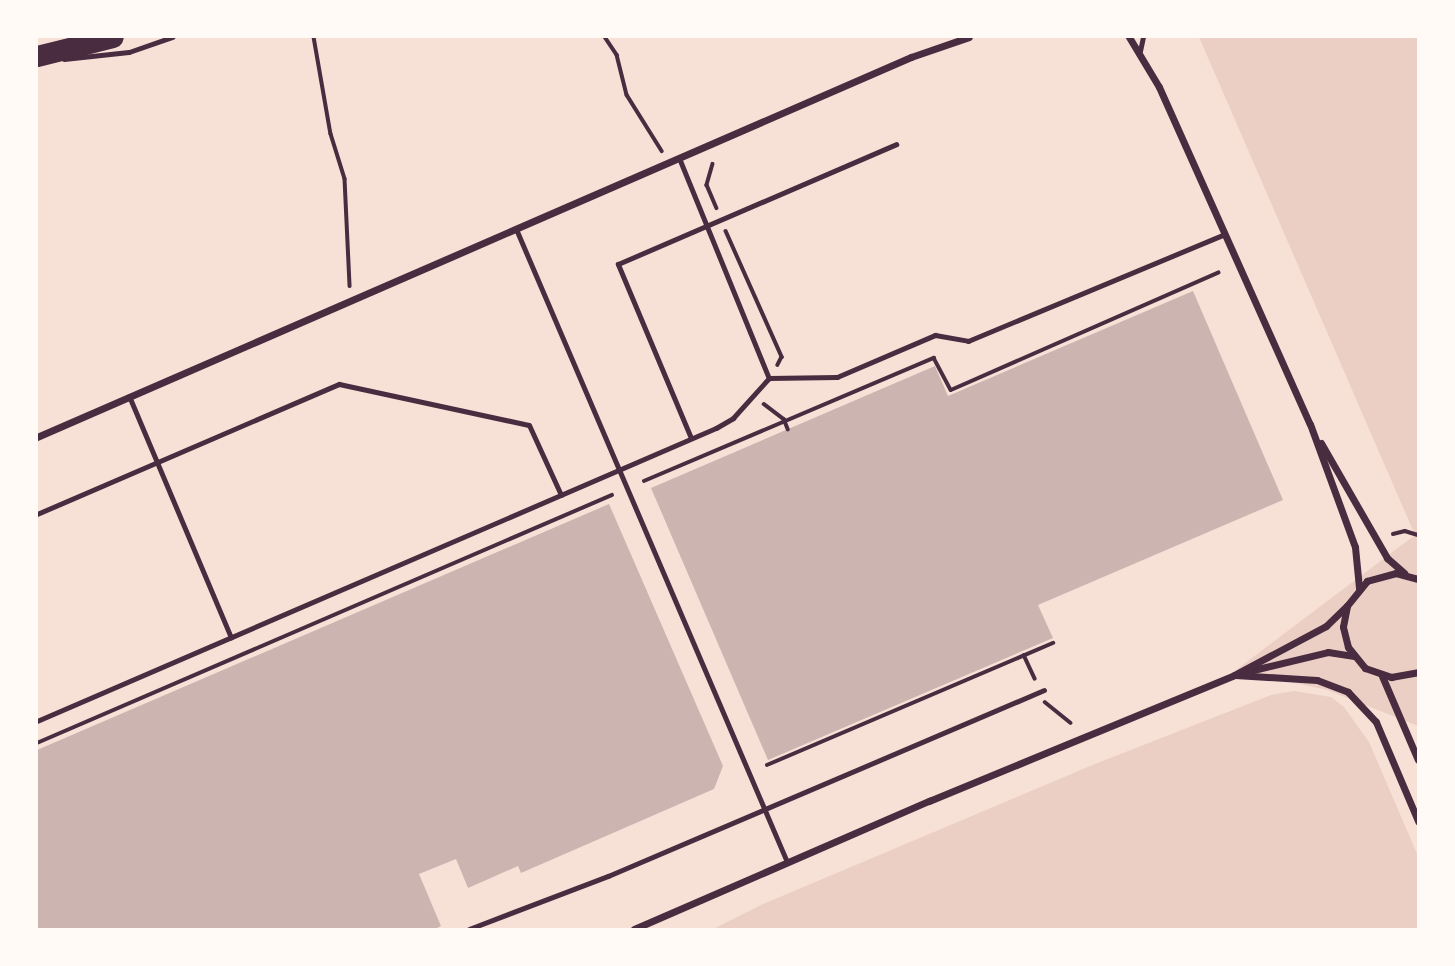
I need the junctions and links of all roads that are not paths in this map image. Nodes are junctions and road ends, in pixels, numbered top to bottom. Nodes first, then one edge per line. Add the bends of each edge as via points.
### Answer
1 (113, 37) edge
2 (172, 37) edge
3 (969, 37) edge
4 (1129, 37) edge
5 (1143, 37) edge
6 (1140, 51) junction
7 (37, 57) edge
8 (897, 144) dead end
9 (678, 158) junction
10 (707, 225) junction
11 (516, 229) junction
12 (1225, 234) junction
13 (769, 378) junction
14 (130, 396) junction
15 (1310, 424) junction
16 (37, 437) edge
17 (691, 438) junction
18 (158, 462) junction
19 (619, 470) junction
20 (561, 495) junction
21 (37, 514) edge
22 (1405, 574) junction
23 (1418, 579) edge
24 (1359, 587) junction
25 (1347, 606) junction
26 (231, 637) junction
27 (1353, 656) junction
28 (1418, 672) edge
29 (1234, 675) junction
30 (1382, 676) junction
31 (1044, 690) dead end
32 (37, 721) edge
33 (1418, 760) edge
34 (764, 809) junction
35 (1418, 821) edge
36 (787, 862) junction
37 (469, 929) edge
38 (634, 929) edge

1 - 7 highway
2 - 7 lane via 129,52
3 - 9 street via 911,57
4 - 6 street
5 - 6 lane
6 - 12 street
8 - 10 lane
9 - 10 lane
9 - 11 street
10 - 13 lane
10 - 17 lane via 618,264
11 - 14 street
11 - 19 lane
12 - 13 lane via 968,341 935,335 837,377
12 - 15 street
13 - 17 lane via 733,418
14 - 16 street
14 - 18 lane
15 - 22 street via 1387,558
15 - 24 street via 1356,547
17 - 19 lane
18 - 20 lane via 339,384 529,425
18 - 21 lane
18 - 26 lane
19 - 20 lane
19 - 34 lane
20 - 26 lane
22 - 23 street
22 - 24 street via 1386,574
24 - 25 street
25 - 27 street via 1343,626
25 - 29 street via 1326,626
26 - 32 lane
27 - 29 street via 1314,654
27 - 30 street
28 - 30 street
29 - 35 street via 1317,680 1348,692 1376,722
29 - 36 street
30 - 33 street
31 - 34 lane
34 - 36 lane
34 - 37 lane
36 - 38 street

